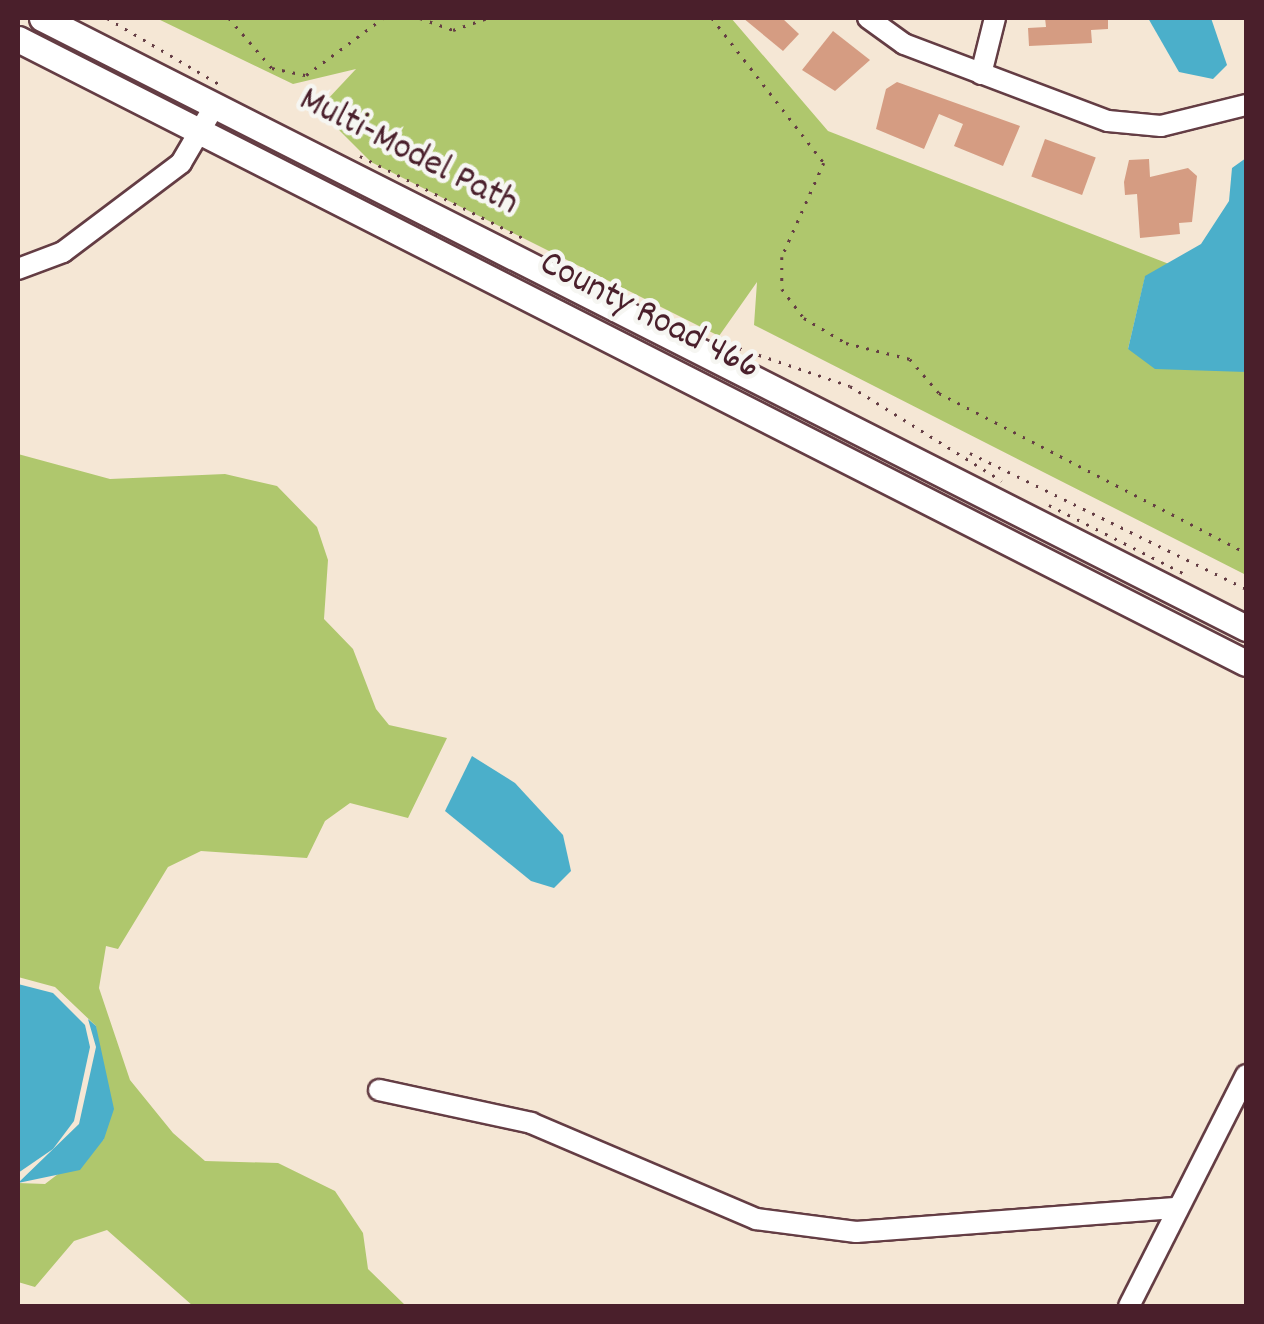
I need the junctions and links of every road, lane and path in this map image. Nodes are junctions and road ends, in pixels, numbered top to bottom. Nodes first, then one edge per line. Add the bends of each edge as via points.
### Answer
1 (42, 18) edge
2 (107, 18) edge
3 (229, 18) edge
4 (383, 18) edge
5 (420, 18) edge
6 (488, 18) edge
7 (712, 18) edge
8 (868, 18) edge
9 (995, 18) edge
10 (18, 40) edge
11 (981, 74) junction
12 (222, 98) junction
13 (1246, 105) edge
14 (200, 132) junction
15 (350, 151) dead end
16 (534, 244) dead end
17 (18, 269) edge
18 (735, 346) dead end
19 (963, 450) junction
20 (1016, 489) dead end
21 (1030, 497) dead end
22 (1246, 553) edge
23 (1198, 581) dead end
24 (1246, 590) edge
25 (1246, 628) edge
26 (1246, 663) edge
27 (1246, 1075) edge
28 (379, 1090) dead end
29 (1178, 1208) junction
30 (1130, 1306) edge

1 - 12 main road, County Road 466
2 - 12 path
3 - 4 path via 287,74 314,71
5 - 6 path via 453,30
7 - 22 path via 824,163 782,257 782,289 804,318 846,343 910,359 940,393
8 - 11 street via 904,44
9 - 11 street
10 - 14 main road, County Road 466
11 - 13 street via 1136,125
12 - 14 street
12 - 25 main road, County Road 466
14 - 17 street via 181,163 93,230
14 - 26 main road, County Road 466
15 - 16 path, Multi-Model Path
18 - 19 path via 850,386
19 - 20 path
19 - 24 path
21 - 23 path
27 - 29 street
28 - 29 street via 531,1123 756,1219 856,1232
29 - 30 street

